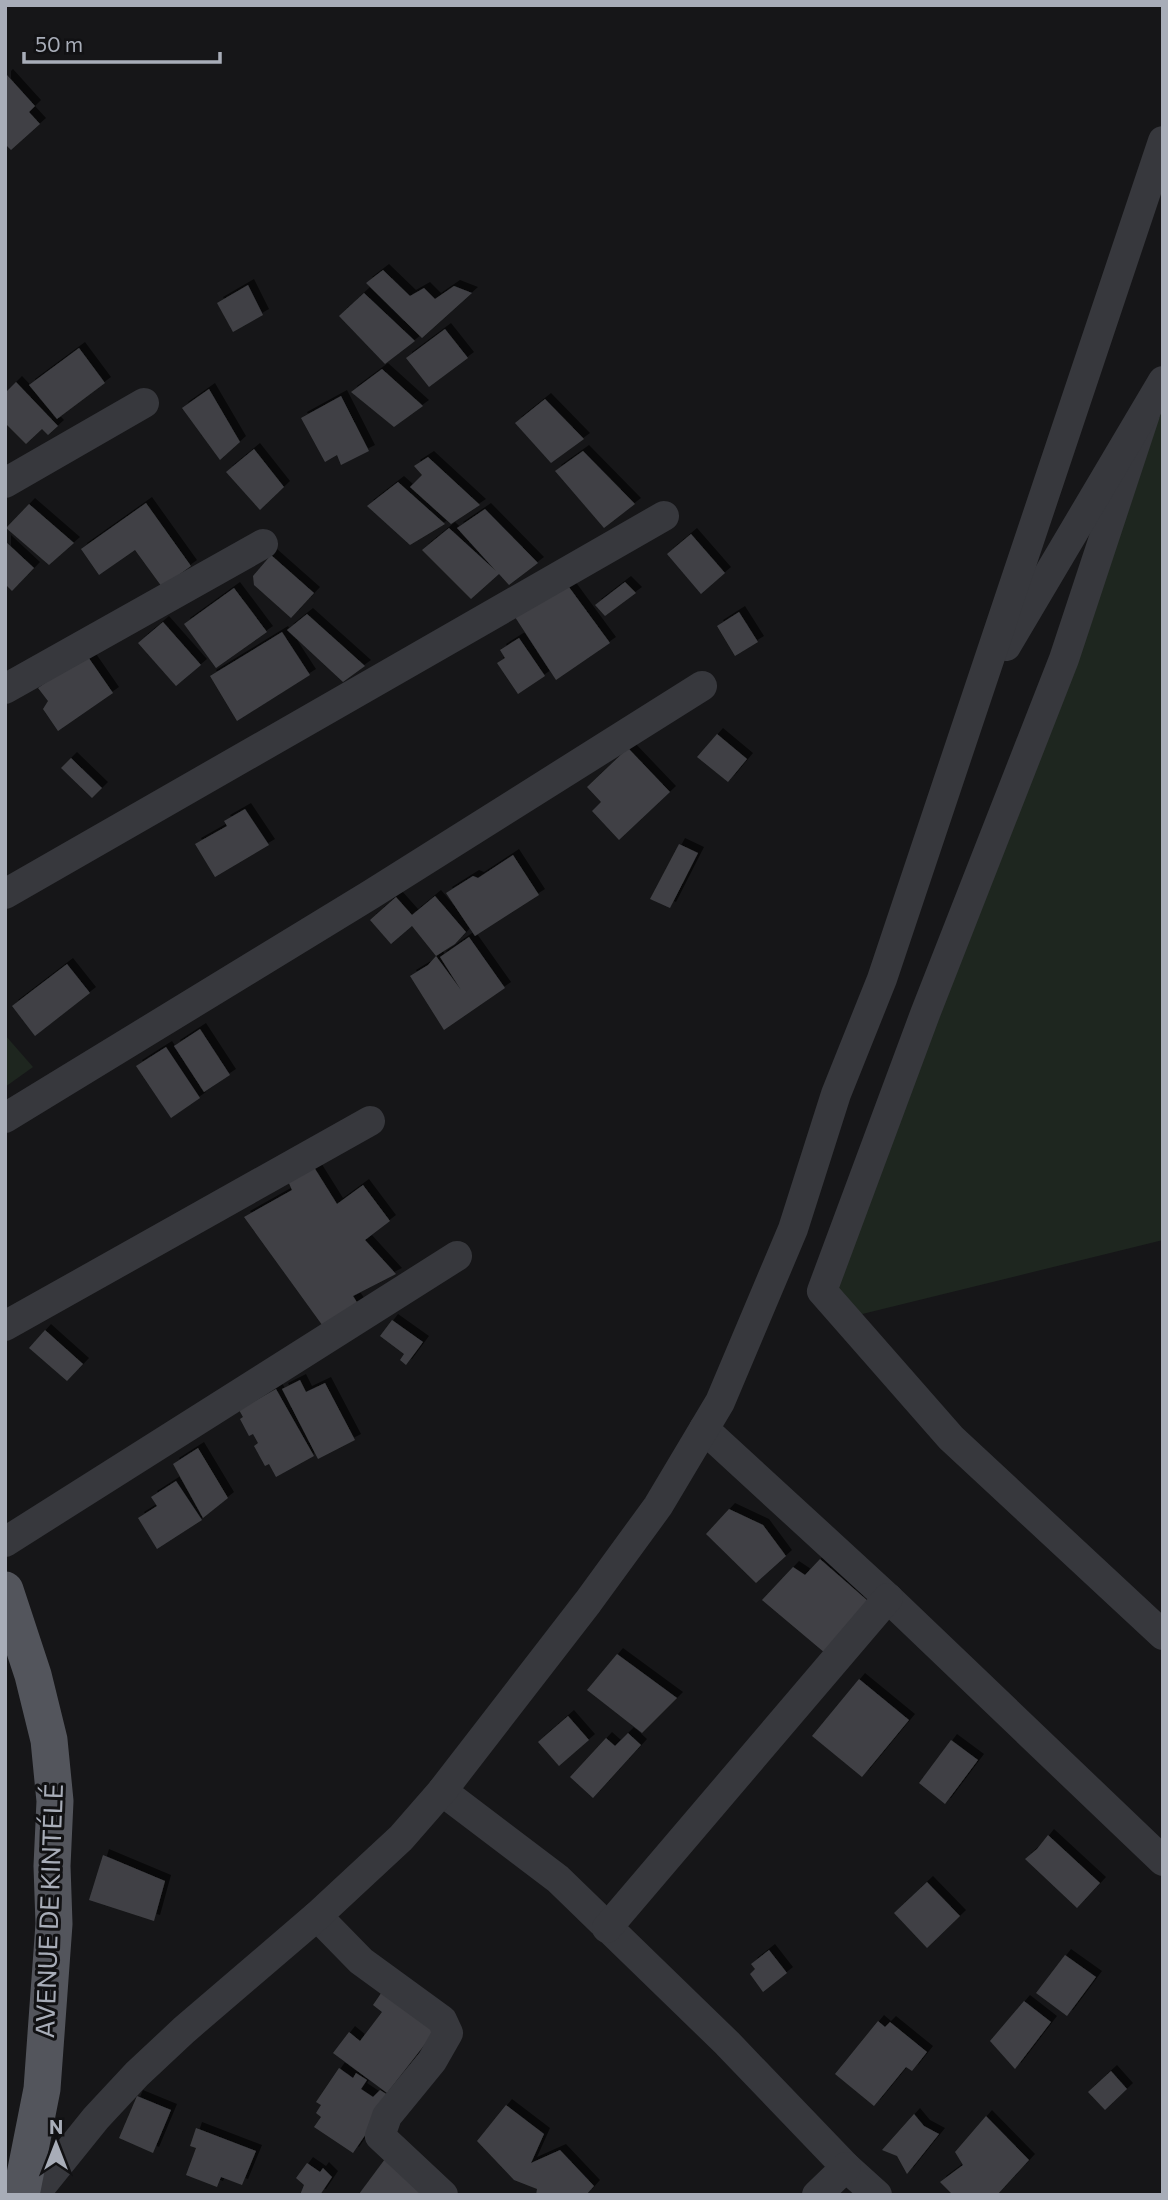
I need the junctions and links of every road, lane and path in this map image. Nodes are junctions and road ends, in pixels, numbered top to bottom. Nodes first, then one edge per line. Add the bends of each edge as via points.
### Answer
1 (1163, 141) edge
2 (1163, 382) edge
3 (144, 403) dead end
4 (1145, 414) junction
5 (5, 482) edge
6 (664, 516) dead end
7 (264, 544) dead end
8 (702, 686) dead end
9 (5, 689) edge
10 (974, 699) junction
11 (5, 894) edge
12 (5, 1118) edge
13 (370, 1121) dead end
14 (457, 1256) dead end
15 (5, 1326) edge
16 (704, 1429) junction
17 (5, 1542) edge
18 (5, 1590) edge
19 (888, 1598) junction
20 (1163, 1635) edge
21 (442, 1791) junction
22 (1163, 1861) edge
23 (317, 1916) junction
24 (607, 1928) junction
25 (846, 2167) junction
26 (37, 2193) edge
27 (443, 2195) edge
28 (817, 2195) edge
29 (877, 2195) edge

1 - 10 street
2 - 4 street
3 - 5 street
4 - 10 street
4 - 20 street via 1063,659 822,1291 951,1438
6 - 11 street
7 - 9 street
8 - 12 street
10 - 16 street via 793,1229 720,1402
13 - 15 street
14 - 17 street
16 - 19 street
16 - 21 street via 658,1506
18 - 26 main road, AVENUE DE KINTÉLÉ via 49,1740 55,1801 54,1924 39,2103
19 - 22 street
19 - 24 street
21 - 23 street via 401,1838
21 - 24 street via 558,1879
23 - 26 street via 137,2074
23 - 27 street via 361,1961 442,2020 448,2033 432,2061 387,2116 380,2136
24 - 25 street via 727,2043
25 - 28 street
25 - 29 street

